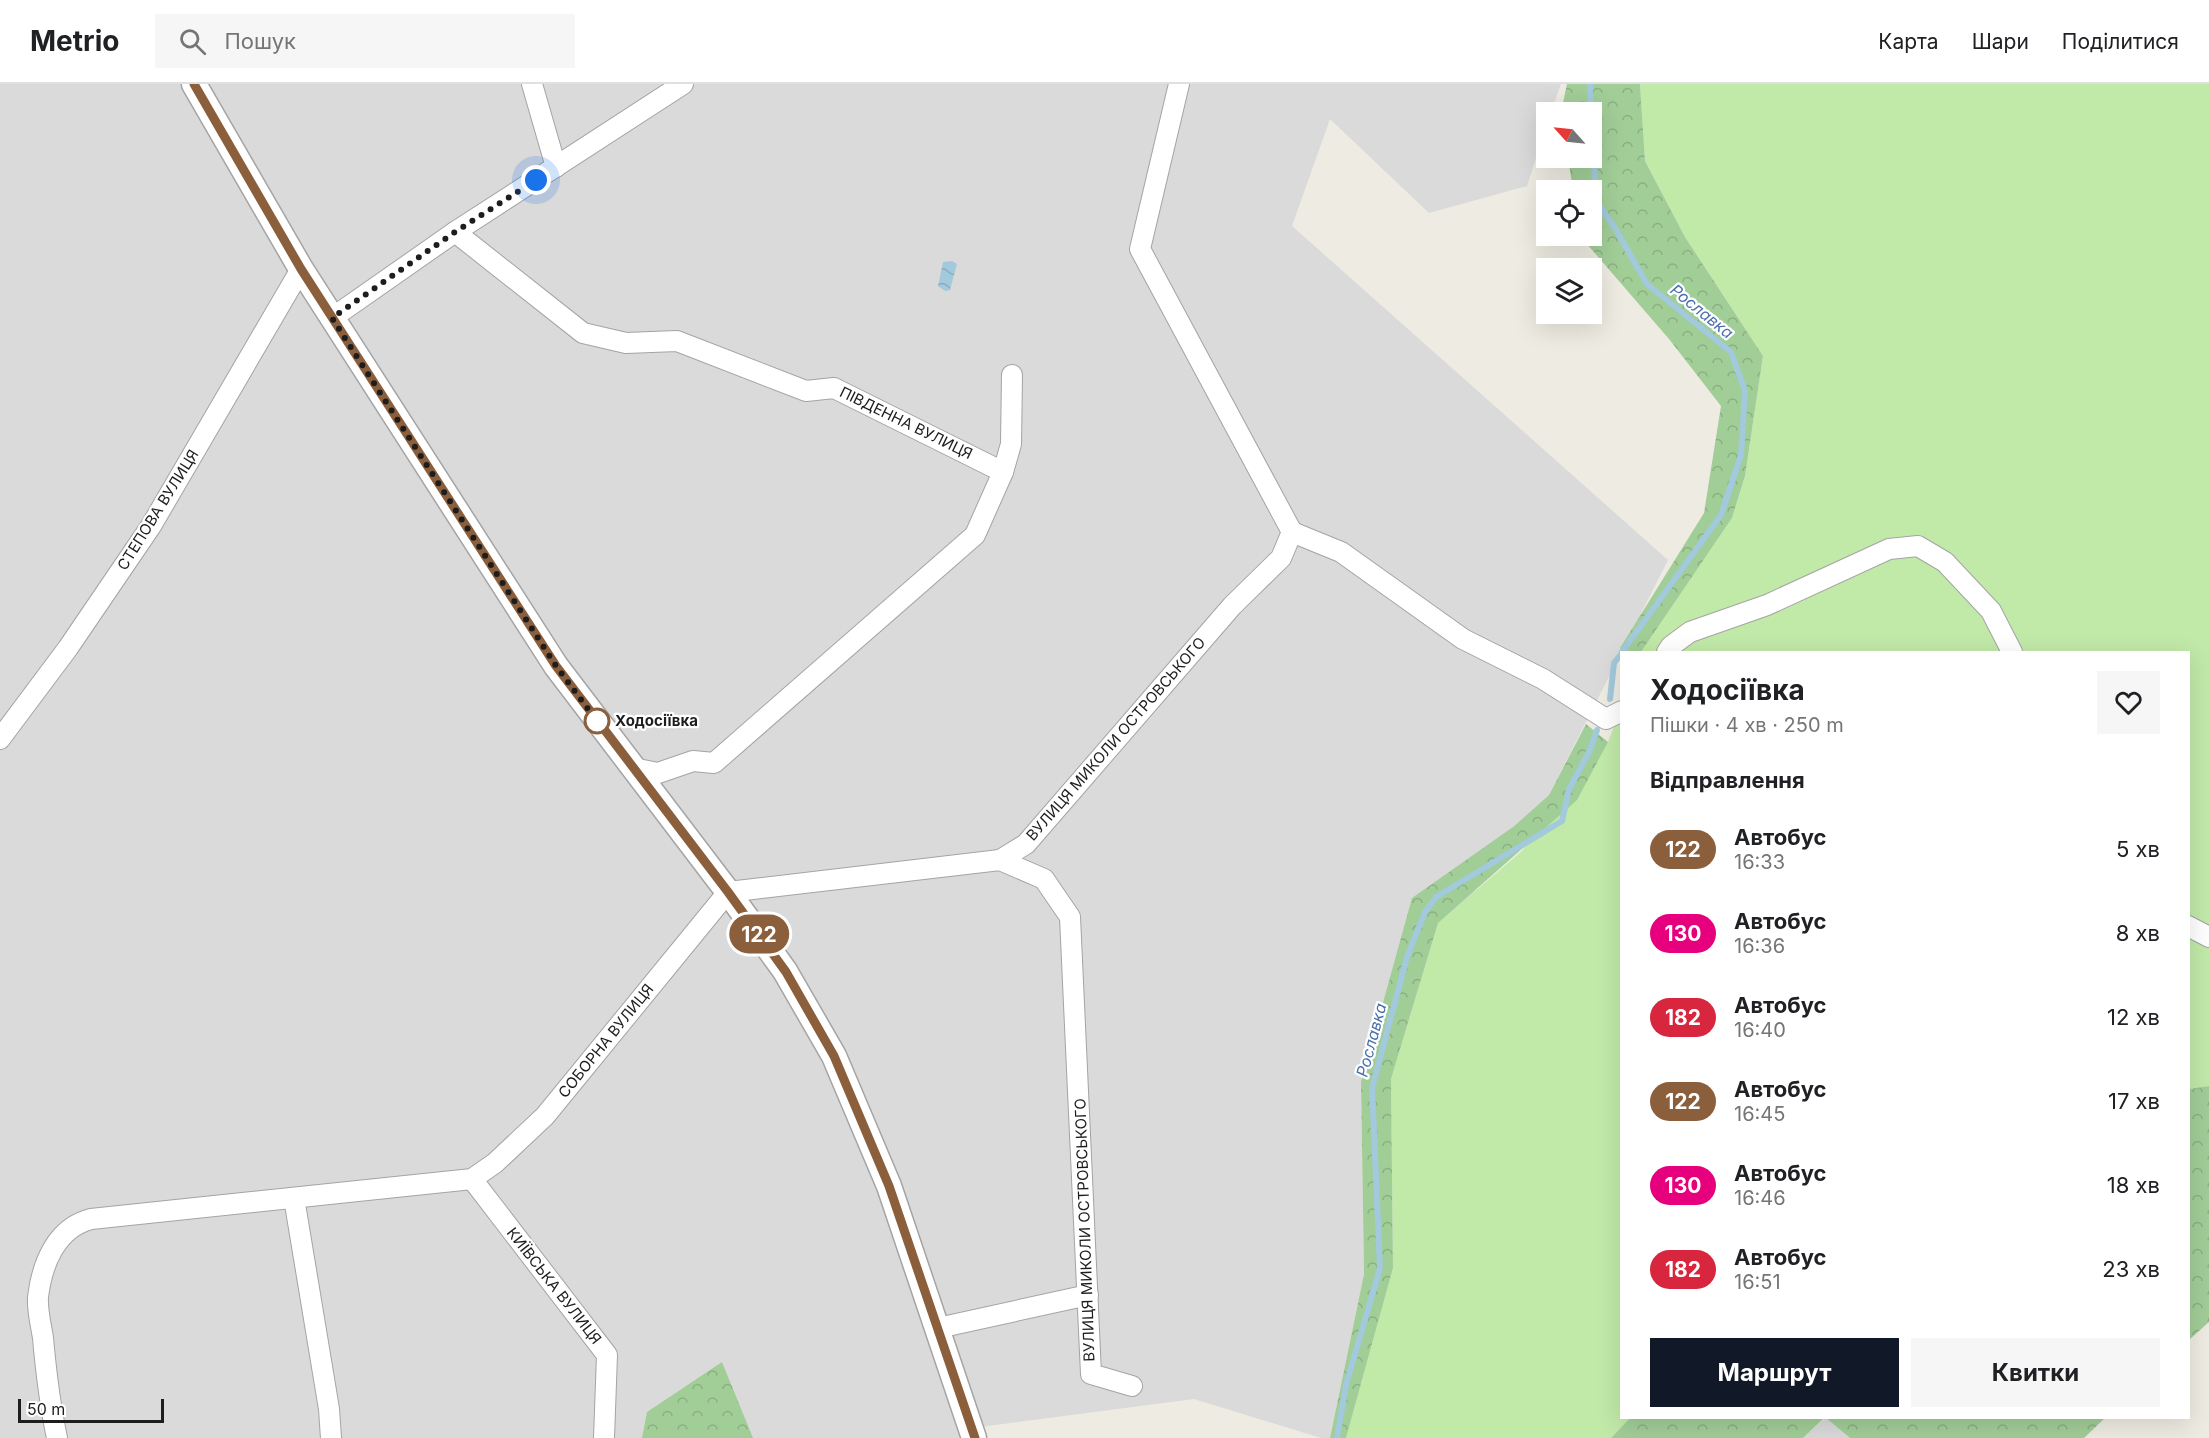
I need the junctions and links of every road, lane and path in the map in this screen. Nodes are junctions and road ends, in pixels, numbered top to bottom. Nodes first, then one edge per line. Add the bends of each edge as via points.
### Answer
1 (194, 84) edge
2 (532, 84) edge
3 (683, 84) edge
4 (1179, 84) edge
5 (556, 167) junction
6 (455, 232) junction
7 (301, 269) junction
8 (332, 318) junction
9 (1012, 375) dead end
10 (1003, 472) junction
11 (1292, 532) junction
12 (1668, 651) edge
13 (2011, 651) edge
14 (1620, 712) edge
15 (0, 739) edge
16 (633, 768) junction
17 (1000, 861) junction
18 (728, 892) junction
19 (2190, 927) edge
20 (2209, 937) edge
21 (472, 1179) junction
22 (294, 1198) junction
23 (1088, 1295) junction
24 (938, 1328) junction
25 (1132, 1386) dead end
26 (57, 1438) edge
27 (331, 1438) edge
28 (604, 1438) edge
29 (975, 1438) edge

1 - 7 street
2 - 5 street
3 - 5 street
4 - 11 street via 1140,249
5 - 6 street
6 - 8 street
6 - 10 street, ПІВДЕННА ВУЛИЦЯ via 584,333 626,343 677,341 806,390 834,388
7 - 8 street
7 - 15 street, СТЕПОВА ВУЛИЦЯ via 151,526
8 - 16 street via 556,666
9 - 10 street via 1011,444
10 - 16 street via 975,535 714,763 693,761 658,773
11 - 14 street via 1341,552 1463,639 1606,718
11 - 17 street, ВУЛИЦЯ МИКОЛИ ОСТРОВСЬКОГО via 1281,558 1232,606 1026,843
12 - 13 street via 1690,632 1767,605 1889,549 1918,546 1945,562 1990,611
16 - 18 street
17 - 18 street
17 - 23 street, ВУЛИЦЯ МИКОЛИ ОСТРОВСЬКОГО via 1044,879 1070,916
18 - 21 street, СОБОРНА ВУЛИЦЯ via 545,1116
18 - 24 street via 786,972 834,1056 889,1186
19 - 20 street
21 - 22 street
21 - 28 street, КИЇВСЬКА ВУЛИЦЯ via 607,1355
22 - 26 street via 91,1219 66,1231 48,1260 38,1299
22 - 27 street
23 - 24 street
23 - 25 street, ВУЛИЦЯ МИКОЛИ ОСТРОВСЬКОГО via 1091,1374
24 - 29 street

